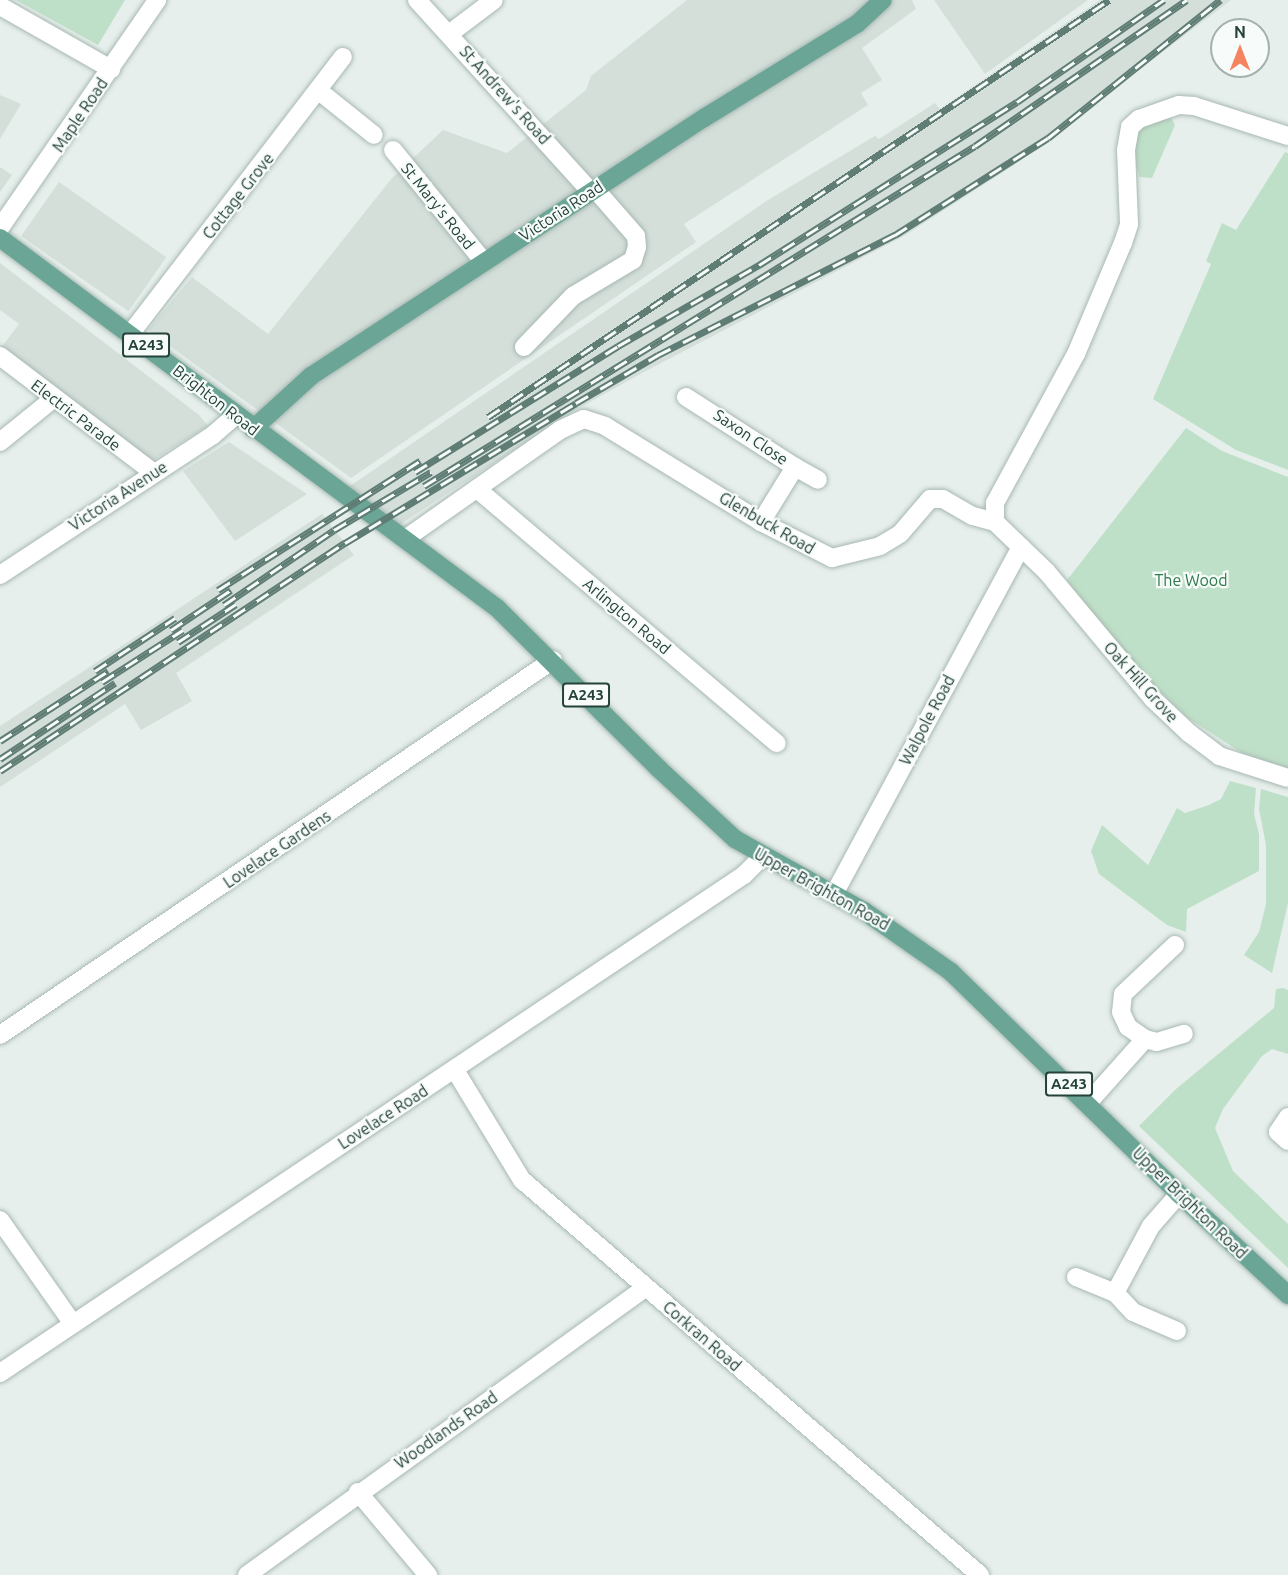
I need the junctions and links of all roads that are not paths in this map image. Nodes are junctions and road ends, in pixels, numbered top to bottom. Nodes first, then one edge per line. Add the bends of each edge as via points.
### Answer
1 (157, 0) edge
2 (417, 0) edge
3 (494, 0) edge
4 (885, 2) edge
5 (0, 6) edge
6 (449, 34) junction
7 (343, 57) dead end
8 (111, 69) junction
9 (320, 91) junction
10 (374, 135) dead end
11 (1288, 136) edge
12 (393, 150) dead end
13 (593, 190) junction
14 (0, 228) edge
15 (0, 238) edge
16 (484, 262) junction
17 (131, 333) junction
18 (524, 347) dead end
19 (0, 357) edge
20 (686, 397) dead end
21 (53, 399) junction
22 (235, 416) junction
23 (254, 429) junction
24 (0, 442) edge
25 (795, 467) junction
26 (153, 472) junction
27 (818, 480) dead end
28 (477, 489) junction
29 (761, 522) junction
30 (995, 522) junction
31 (405, 539) junction
32 (1021, 547) junction
33 (0, 575) edge
34 (552, 660) junction
35 (777, 743) dead end
36 (1288, 778) edge
37 (762, 857) junction
38 (834, 894) junction
39 (1175, 945) dead end
40 (1184, 1034) dead end
41 (0, 1035) edge
42 (1145, 1039) junction
43 (455, 1070) junction
44 (1088, 1103) junction
45 (1288, 1117) edge
46 (1288, 1141) edge
47 (1179, 1194) junction
48 (0, 1220) edge
49 (1076, 1277) dead end
50 (646, 1287) junction
51 (1115, 1293) junction
52 (1288, 1295) edge
53 (74, 1324) junction
54 (1177, 1331) dead end
55 (0, 1373) edge
56 (358, 1492) junction
57 (247, 1575) edge
58 (428, 1575) edge
59 (980, 1575) edge

1 - 8 street, Maple Road
2 - 6 street, St Andrew's Road
3 - 6 street
4 - 13 main road, Victoria Road via 857,24
5 - 8 street
6 - 13 street, St Andrew's Road
7 - 9 street, Cottage Grove
8 - 14 street, Maple Road
9 - 10 street
9 - 17 street, Cottage Grove
11 - 30 street via 1194,106 1179,105 1139,119 1130,127 1129,224 1123,243 1076,354 995,503
12 - 16 street, St Mary's Road
13 - 16 main road, Victoria Road
13 - 18 street, St Andrew's Road via 636,236 633,260 573,296
15 - 17 main road, Brighton Road / A243
16 - 23 main road, Victoria Road via 311,376
17 - 22 main road, Brighton Road / A243
19 - 21 street, Electric Parade
20 - 25 street, Saxon Close via 709,404
21 - 24 street
21 - 26 street, Electric Parade
22 - 23 main road, Brighton Road / A243
22 - 26 street, Victoria Avenue via 213,435
23 - 31 main road, Brighton Road / A243
25 - 27 street, Saxon Close
25 - 29 street, Saxon Close
26 - 33 street, Victoria Avenue
28 - 29 street, Glenbuck Road via 560,430 584,419 605,426
28 - 31 street, Glenbuck Road
28 - 35 street, Arlington Road
29 - 30 street, Glenbuck Road via 832,558 880,546 900,534 930,499 943,499 974,516
30 - 32 street, Oak Hill Grove
31 - 34 main road, Upper Brighton Road / A243 via 489,601
32 - 36 street, Oak Hill Grove via 1046,571 1153,699 1189,733 1219,756
32 - 38 street, Walpole Road
34 - 37 main road, Upper Brighton Road / A243 via 711,819
34 - 41 street, Lovelace Gardens via 515,689
37 - 38 main road, Upper Brighton Road / A243
37 - 43 street, Lovelace Road via 744,875
38 - 44 main road, Upper Brighton Road / A243 via 899,933 951,972
39 - 42 street via 1128,989 1120,1003 1123,1020
40 - 42 street via 1157,1042
42 - 44 street
43 - 50 street, Corkran Road via 522,1180
43 - 53 street, Lovelace Road
44 - 47 main road, Upper Brighton Road / A243
45 - 46 street via 1278,1132
47 - 51 street via 1151,1226
47 - 52 main road, Upper Brighton Road / A243
48 - 53 street
49 - 51 street
50 - 56 street, Woodlands Road
50 - 59 street, Corkran Road
51 - 54 street via 1133,1312
53 - 55 street, Lovelace Road
56 - 57 street, Woodlands Road
56 - 58 street

